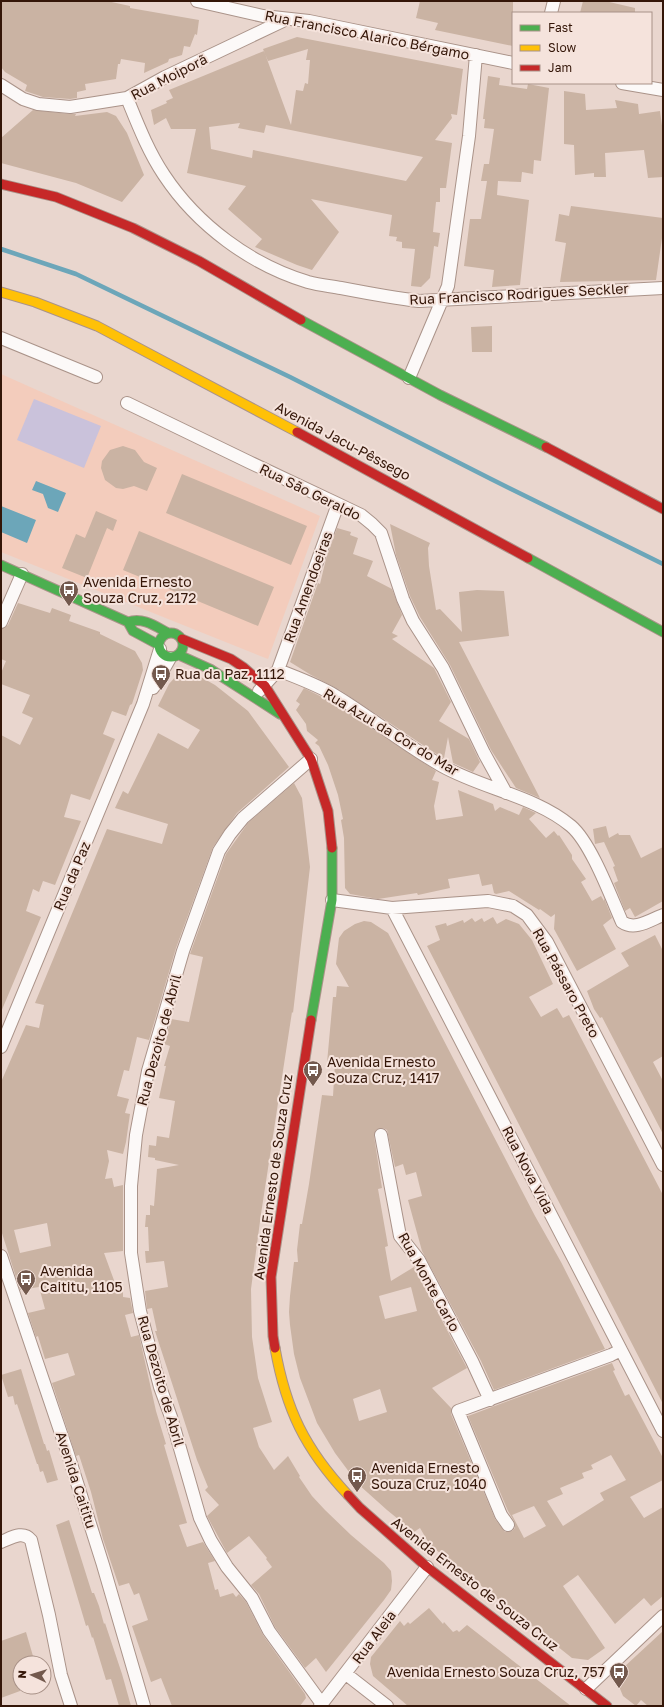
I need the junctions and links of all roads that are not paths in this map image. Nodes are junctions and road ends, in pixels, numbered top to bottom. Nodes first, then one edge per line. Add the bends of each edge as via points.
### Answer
1 (197, 1) edge
2 (554, 1) edge
3 (551, 12) edge
4 (287, 18) junction
5 (476, 55) junction
6 (512, 63) edge
7 (628, 84) edge
8 (1, 85) edge
9 (663, 90) edge
10 (127, 98) junction
11 (1, 184) edge
12 (663, 288) edge
13 (1, 292) edge
14 (443, 300) junction
15 (1, 338) edge
16 (96, 377) dead end
17 (409, 378) junction
18 (128, 403) dead end
19 (338, 504) junction
20 (663, 509) edge
21 (1, 565) edge
22 (22, 574) junction
23 (1, 622) edge
24 (128, 622) junction
25 (663, 632) edge
26 (168, 633) junction
27 (182, 639) junction
28 (159, 647) junction
29 (175, 656) junction
30 (278, 670) junction
31 (265, 686) junction
32 (253, 696) junction
33 (143, 704) junction
34 (282, 715) junction
35 (311, 760) junction
36 (506, 792) junction
37 (332, 900) junction
38 (392, 908) junction
39 (663, 915) edge
40 (1, 1047) edge
41 (381, 1135) dead end
42 (663, 1165) edge
43 (1, 1256) edge
44 (621, 1350) junction
45 (490, 1400) junction
46 (663, 1432) edge
47 (508, 1525) dead end
48 (1, 1542) edge
49 (427, 1567) junction
50 (663, 1616) edge
51 (346, 1674) junction
52 (586, 1689) junction
53 (321, 1705) edge
54 (70, 1706) edge
55 (144, 1706) edge
56 (387, 1706) edge
57 (607, 1706) edge

1 - 4 street, Rua Francisco Alarico Bérgamo via 264,16
2 - 3 street
4 - 5 street, Rua Francisco Alarico Bérgamo
4 - 10 street, Rua Moiporã
5 - 6 street, Rua Francisco Alarico Bérgamo
5 - 14 street via 469,136 448,286
7 - 9 street
8 - 10 street, Rua Moiporã via 38,104 70,107
10 - 14 street, Rua Francisco Rodrigues Seckler via 147,146 164,175 189,208 233,245 277,271 309,282 387,297 419,301
11 - 17 main road via 56,198 133,228 199,261
12 - 14 street, Rua Francisco Rodrigues Seckler
13 - 25 main road, Avenida Jacu-Pêssego via 35,302 104,330 284,424
14 - 17 street
15 - 16 street
17 - 20 main road
18 - 19 street, Rua São Geraldo
19 - 30 street, Rua Amendoeiras
19 - 36 street, Rua São Geraldo via 361,516 381,533 413,621 443,668
21 - 22 main road
22 - 23 street
22 - 24 main road
24 - 26 main road via 141,619
24 - 28 main road via 133,631
26 - 27 main road via 176,634
26 - 28 main road
27 - 29 main road via 183,650
27 - 31 main road, Avenida Ernesto de Souza Cruz via 231,659
28 - 29 main road via 166,657
28 - 33 street, Rua da Paz
29 - 32 main road, Avenida Ernesto de Souza Cruz via 210,669
29 - 33 street, Rua da Paz
30 - 31 street
30 - 36 street, Rua Azul da Cor do Mar via 336,696 443,766
31 - 32 street
31 - 34 main road, Avenida Ernesto de Souza Cruz
32 - 34 main road, Avenida Ernesto de Souza Cruz
33 - 40 street, Rua da Paz
34 - 35 main road, Avenida Ernesto de Souza Cruz
35 - 37 main road, Avenida Ernesto de Souza Cruz via 328,811 332,850
35 - 53 street, Rua Dezoito de Abril via 243,818 219,851 183,951 148,1071 134,1150 131,1238 140,1311 160,1388 200,1518 227,1567 252,1598 269,1631
36 - 39 street, Rua Azul da Cor do Mar via 550,813 572,827 596,864 622,922 632,926 639,925
37 - 38 street, Rua Pássaro Preto
37 - 49 main road, Avenida Ernesto de Souza Cruz via 271,1277 273,1336 283,1386 294,1418 312,1450 335,1481 360,1508
38 - 42 street, Rua Pássaro Preto via 488,901 513,906 527,915 547,942
38 - 44 street, Rua Nova Vida
41 - 45 street, Rua Monte Carlo via 400,1236 419,1260
43 - 55 street, Avenida Caititu via 67,1451
44 - 45 street
44 - 46 street, Rua Nova Vida
45 - 47 street via 458,1411 501,1515
48 - 54 street via 20,1534 25,1534 31,1540
49 - 51 street, Rua Aleia
49 - 52 main road, Avenida Ernesto de Souza Cruz
50 - 52 street
51 - 53 street, Rua Aleia
51 - 56 street
52 - 57 main road, Avenida Ernesto de Souza Cruz

